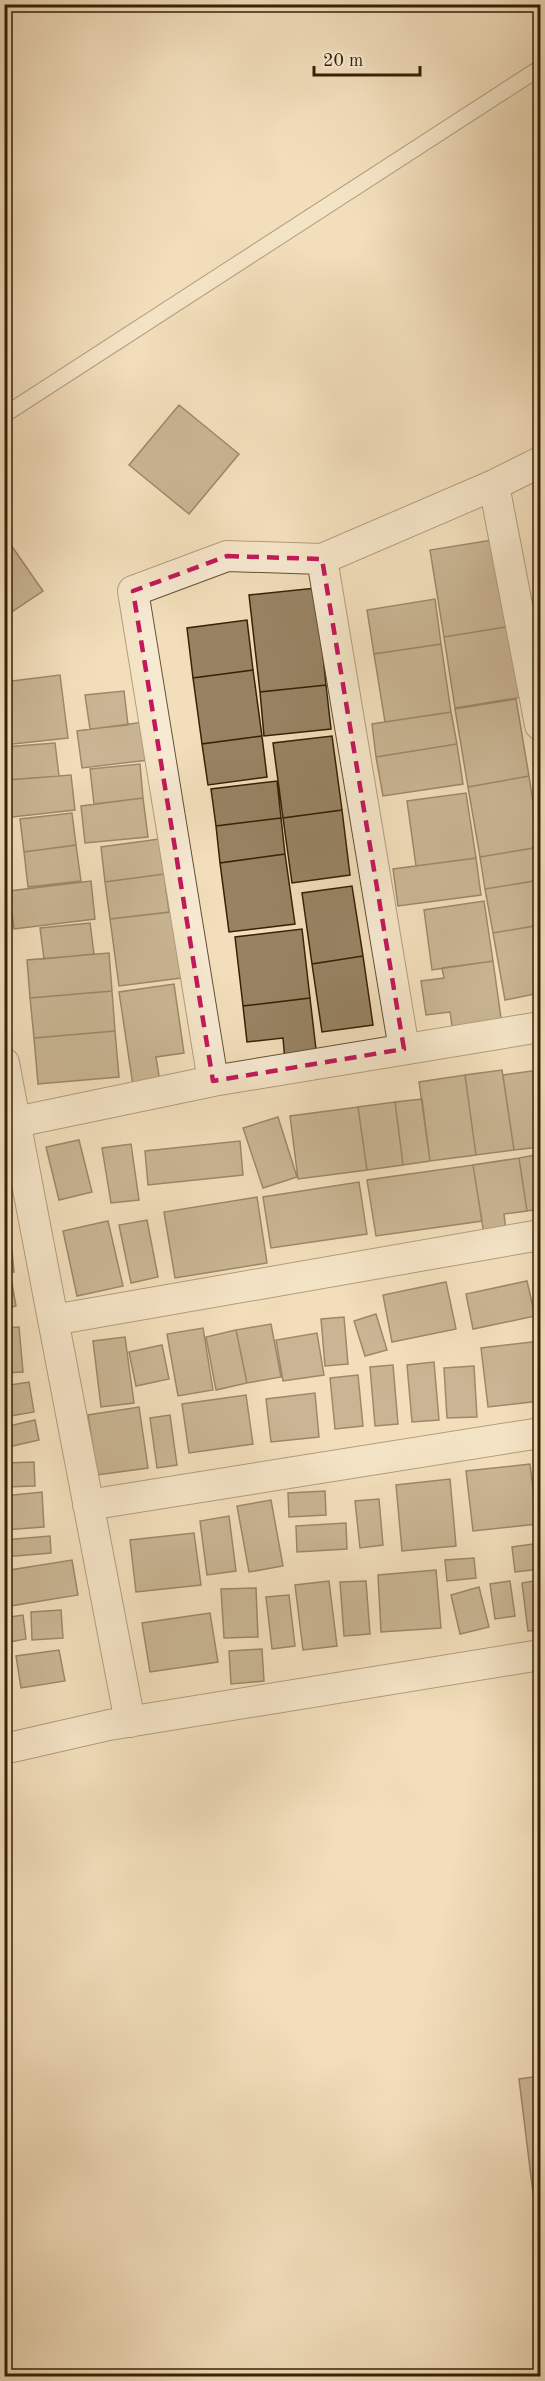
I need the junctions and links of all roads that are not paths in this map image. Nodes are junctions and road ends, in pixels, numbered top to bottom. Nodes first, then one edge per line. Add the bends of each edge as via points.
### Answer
1 (540, 68) edge
2 (4, 415) edge
3 (540, 462) edge
4 (494, 485) junction
5 (322, 559) junction
6 (540, 725) edge
7 (540, 1027) edge
8 (404, 1049) junction
9 (4, 1063) edge
10 (213, 1081) junction
11 (16, 1122) junction
12 (540, 1235) edge
13 (53, 1320) junction
14 (540, 1433) edge
15 (88, 1505) junction
16 (540, 1654) edge
17 (130, 1722) junction
18 (4, 1749) edge

1 - 2 lane
3 - 4 street
4 - 5 street
4 - 6 street
5 - 8 street
5 - 10 street via 227,555 133,591
7 - 8 street
8 - 10 street
9 - 11 street
10 - 11 street
11 - 13 street
12 - 13 street
13 - 15 street
14 - 15 street
15 - 17 street
16 - 17 street
17 - 18 street

